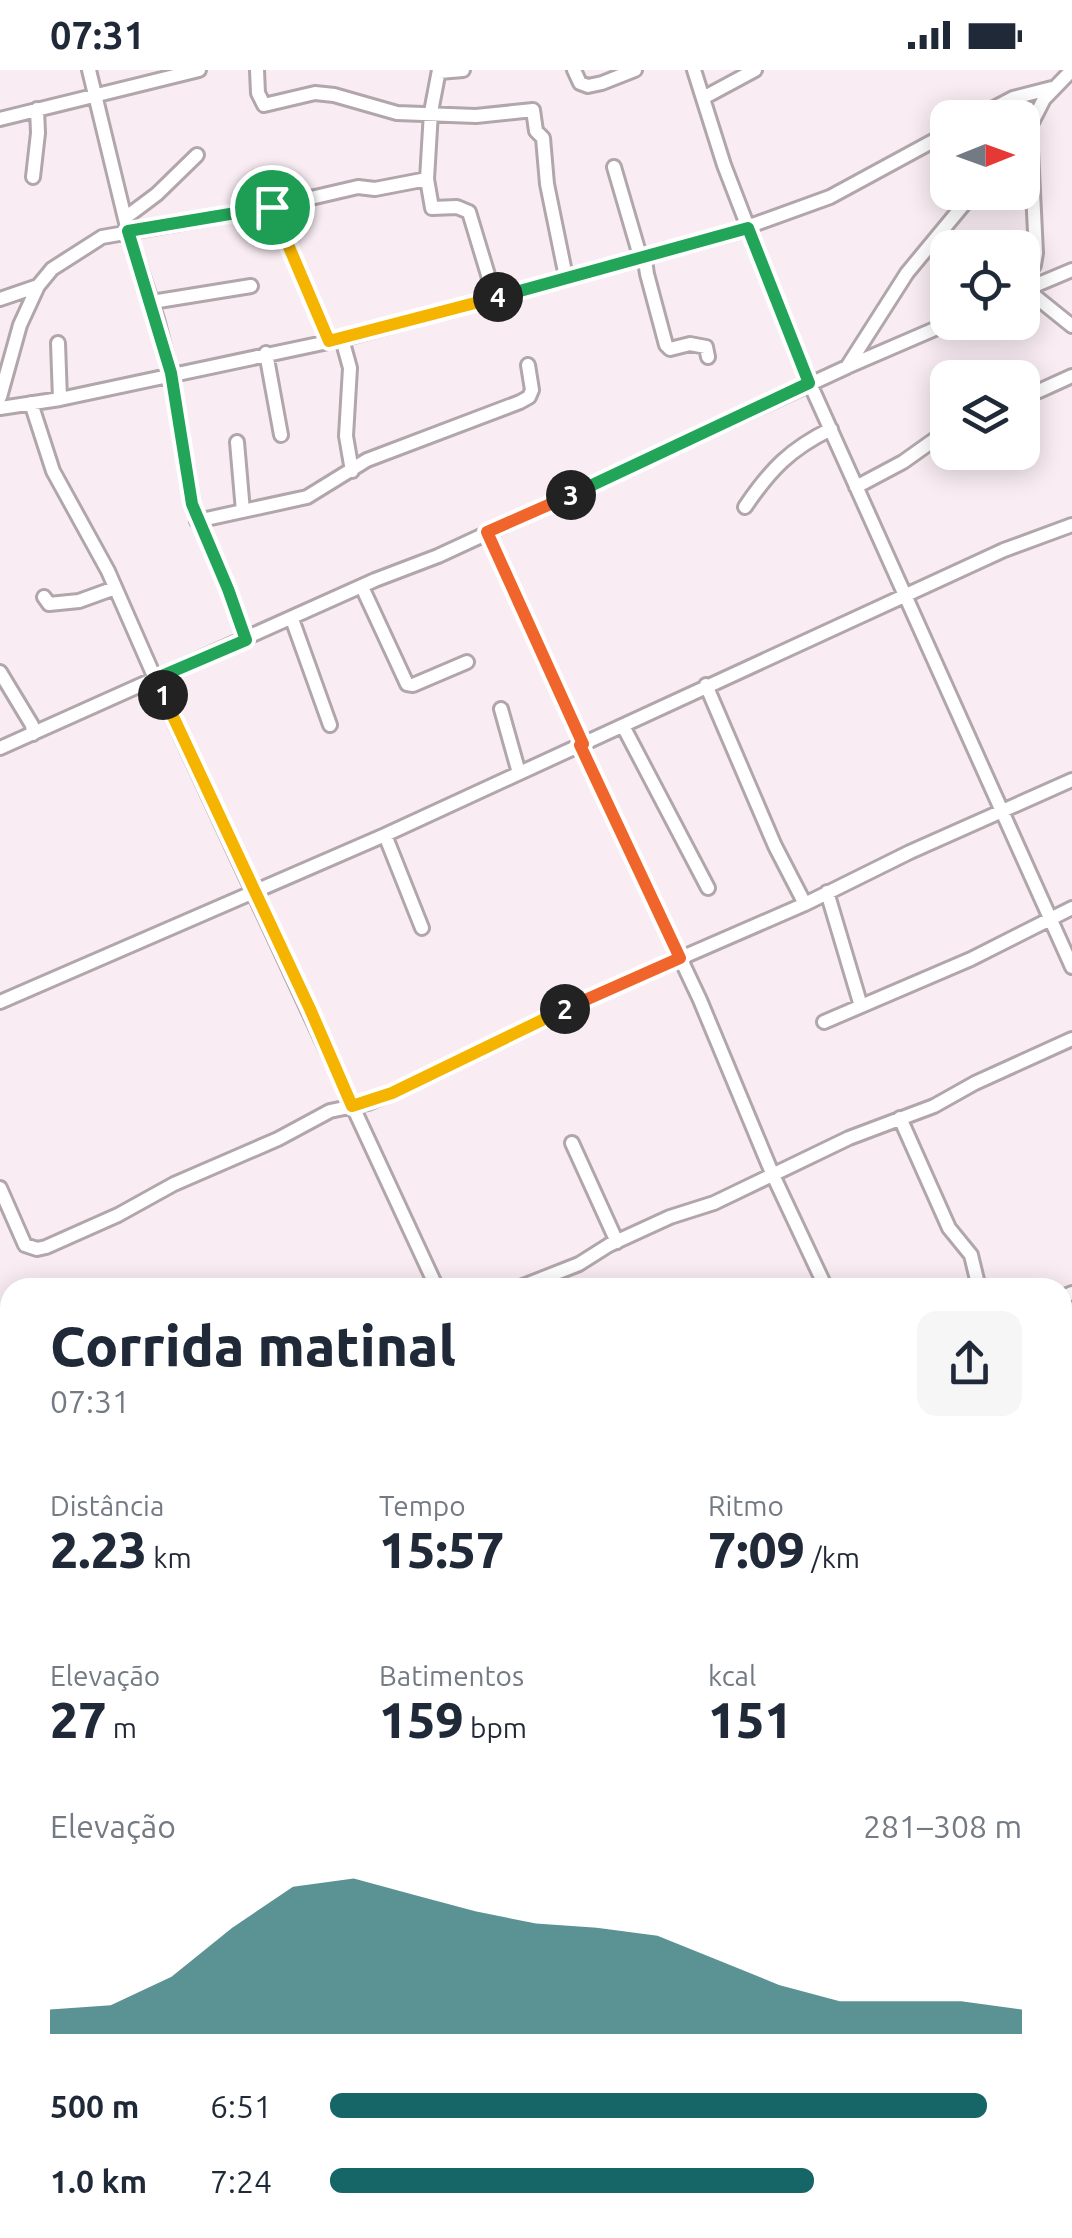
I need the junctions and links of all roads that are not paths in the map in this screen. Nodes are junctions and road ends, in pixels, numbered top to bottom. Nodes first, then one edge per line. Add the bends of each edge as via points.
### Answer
1 (89, 70) edge
2 (186, 70) edge
3 (198, 70) edge
4 (257, 70) edge
5 (462, 70) edge
6 (574, 70) edge
7 (635, 70) edge
8 (694, 70) edge
9 (755, 70) edge
10 (1072, 70) edge
11 (439, 71) edge
12 (1052, 88) junction
13 (97, 94) junction
14 (703, 98) junction
15 (1008, 100) edge
16 (37, 109) junction
17 (1040, 110) edge
18 (430, 112) junction
19 (0, 119) edge
20 (930, 143) edge
21 (197, 155) dead end
22 (614, 167) dead end
23 (33, 177) dead end
24 (426, 179) junction
25 (272, 207) junction
26 (960, 210) edge
27 (126, 224) junction
28 (748, 228) junction
29 (642, 255) junction
30 (1072, 270) edge
31 (566, 277) junction
32 (1040, 283) edge
33 (38, 286) junction
34 (251, 286) dead end
35 (495, 298) junction
36 (0, 299) edge
37 (152, 302) junction
38 (1040, 302) edge
39 (1072, 326) edge
40 (930, 331) edge
41 (336, 340) junction
42 (58, 343) dead end
43 (266, 353) junction
44 (708, 358) dead end
45 (528, 365) dead end
46 (847, 367) junction
47 (171, 373) junction
48 (1072, 376) edge
49 (809, 383) junction
50 (1040, 391) edge
51 (0, 396) edge
52 (60, 399) junction
53 (31, 403) junction
54 (6, 407) edge
55 (831, 429) junction
56 (282, 435) dead end
57 (237, 442) dead end
58 (930, 443) edge
59 (352, 471) junction
60 (856, 488) junction
61 (745, 507) dead end
62 (243, 511) junction
63 (197, 521) junction
64 (1072, 525) edge
65 (487, 532) junction
66 (115, 588) junction
67 (362, 588) junction
68 (906, 595) junction
69 (44, 597) dead end
70 (292, 619) junction
71 (246, 640) junction
72 (467, 662) dead end
73 (0, 672) edge
74 (157, 678) junction
75 (706, 686) junction
76 (501, 708) dead end
77 (330, 725) dead end
78 (623, 726) junction
79 (37, 729) junction
80 (581, 744) junction
81 (0, 748) edge
82 (520, 773) junction
83 (1072, 780) edge
84 (1004, 810) junction
85 (385, 836) junction
86 (708, 888) dead end
87 (254, 891) junction
88 (828, 892) junction
89 (805, 904) junction
90 (1072, 908) edge
91 (1050, 918) junction
92 (422, 928) dead end
93 (680, 958) junction
94 (1072, 968) edge
95 (0, 1002) edge
96 (861, 1006) junction
97 (824, 1022) dead end
98 (1072, 1039) edge
99 (352, 1106) junction
100 (900, 1118) junction
101 (572, 1143) dead end
102 (772, 1173) junction
103 (0, 1188) edge
104 (616, 1242) junction
105 (432, 1278) edge
106 (543, 1278) edge
107 (821, 1278) edge
108 (977, 1278) edge

1 - 13 street
2 - 3 street
3 - 13 street
4 - 18 street via 264,105 315,93 397,112
5 - 11 street
6 - 7 street via 588,86
8 - 14 street
9 - 14 street
10 - 12 street
11 - 18 street
12 - 15 street
12 - 17 street
13 - 16 street
13 - 27 street
14 - 28 street
16 - 19 street
16 - 23 street
18 - 24 street
18 - 31 street via 532,110 543,138
20 - 28 street via 830,197
21 - 27 street
22 - 29 street
24 - 25 street
24 - 35 street via 432,208 469,212
25 - 27 street
25 - 41 street
26 - 46 street
27 - 33 street via 52,269
27 - 37 street
28 - 29 street
28 - 49 street
29 - 31 street
29 - 44 street via 666,346 700,345
30 - 32 street
31 - 35 street
33 - 36 street
33 - 51 street
34 - 37 street
35 - 41 street
37 - 47 street
38 - 39 street
40 - 46 street
41 - 43 street
41 - 59 street via 351,377 346,436
42 - 52 street
43 - 47 street
43 - 56 street
45 - 59 street via 530,397
46 - 49 street
47 - 52 street
47 - 63 street
48 - 50 street
49 - 55 street
49 - 65 street
51 - 54 street
52 - 53 street
53 - 54 street
53 - 66 street via 54,471
55 - 60 street
55 - 61 street via 785,457
57 - 62 street
58 - 60 street
59 - 62 street via 307,496
60 - 68 street
62 - 63 street
63 - 71 street
64 - 68 street
65 - 67 street
65 - 80 street
66 - 69 street via 59,604
66 - 74 street
67 - 70 street
67 - 72 street via 407,684
68 - 75 street
68 - 84 street
70 - 71 street
70 - 77 street
71 - 74 street
73 - 79 street
74 - 79 street
74 - 87 street
75 - 78 street
75 - 89 street
76 - 82 street
78 - 80 street
78 - 86 street
79 - 81 street
80 - 82 street
80 - 93 street
82 - 85 street
83 - 84 street
84 - 88 street
84 - 91 street
85 - 87 street
85 - 92 street
87 - 95 street
87 - 99 street
88 - 89 street
88 - 96 street
89 - 93 street
90 - 91 street
91 - 94 street
91 - 96 street
93 - 99 street
93 - 102 street
96 - 97 street
98 - 100 street
99 - 103 street via 37,1249 25,1245
99 - 105 street
100 - 102 street
100 - 108 street
101 - 104 street
102 - 104 street
102 - 107 street
104 - 106 street

